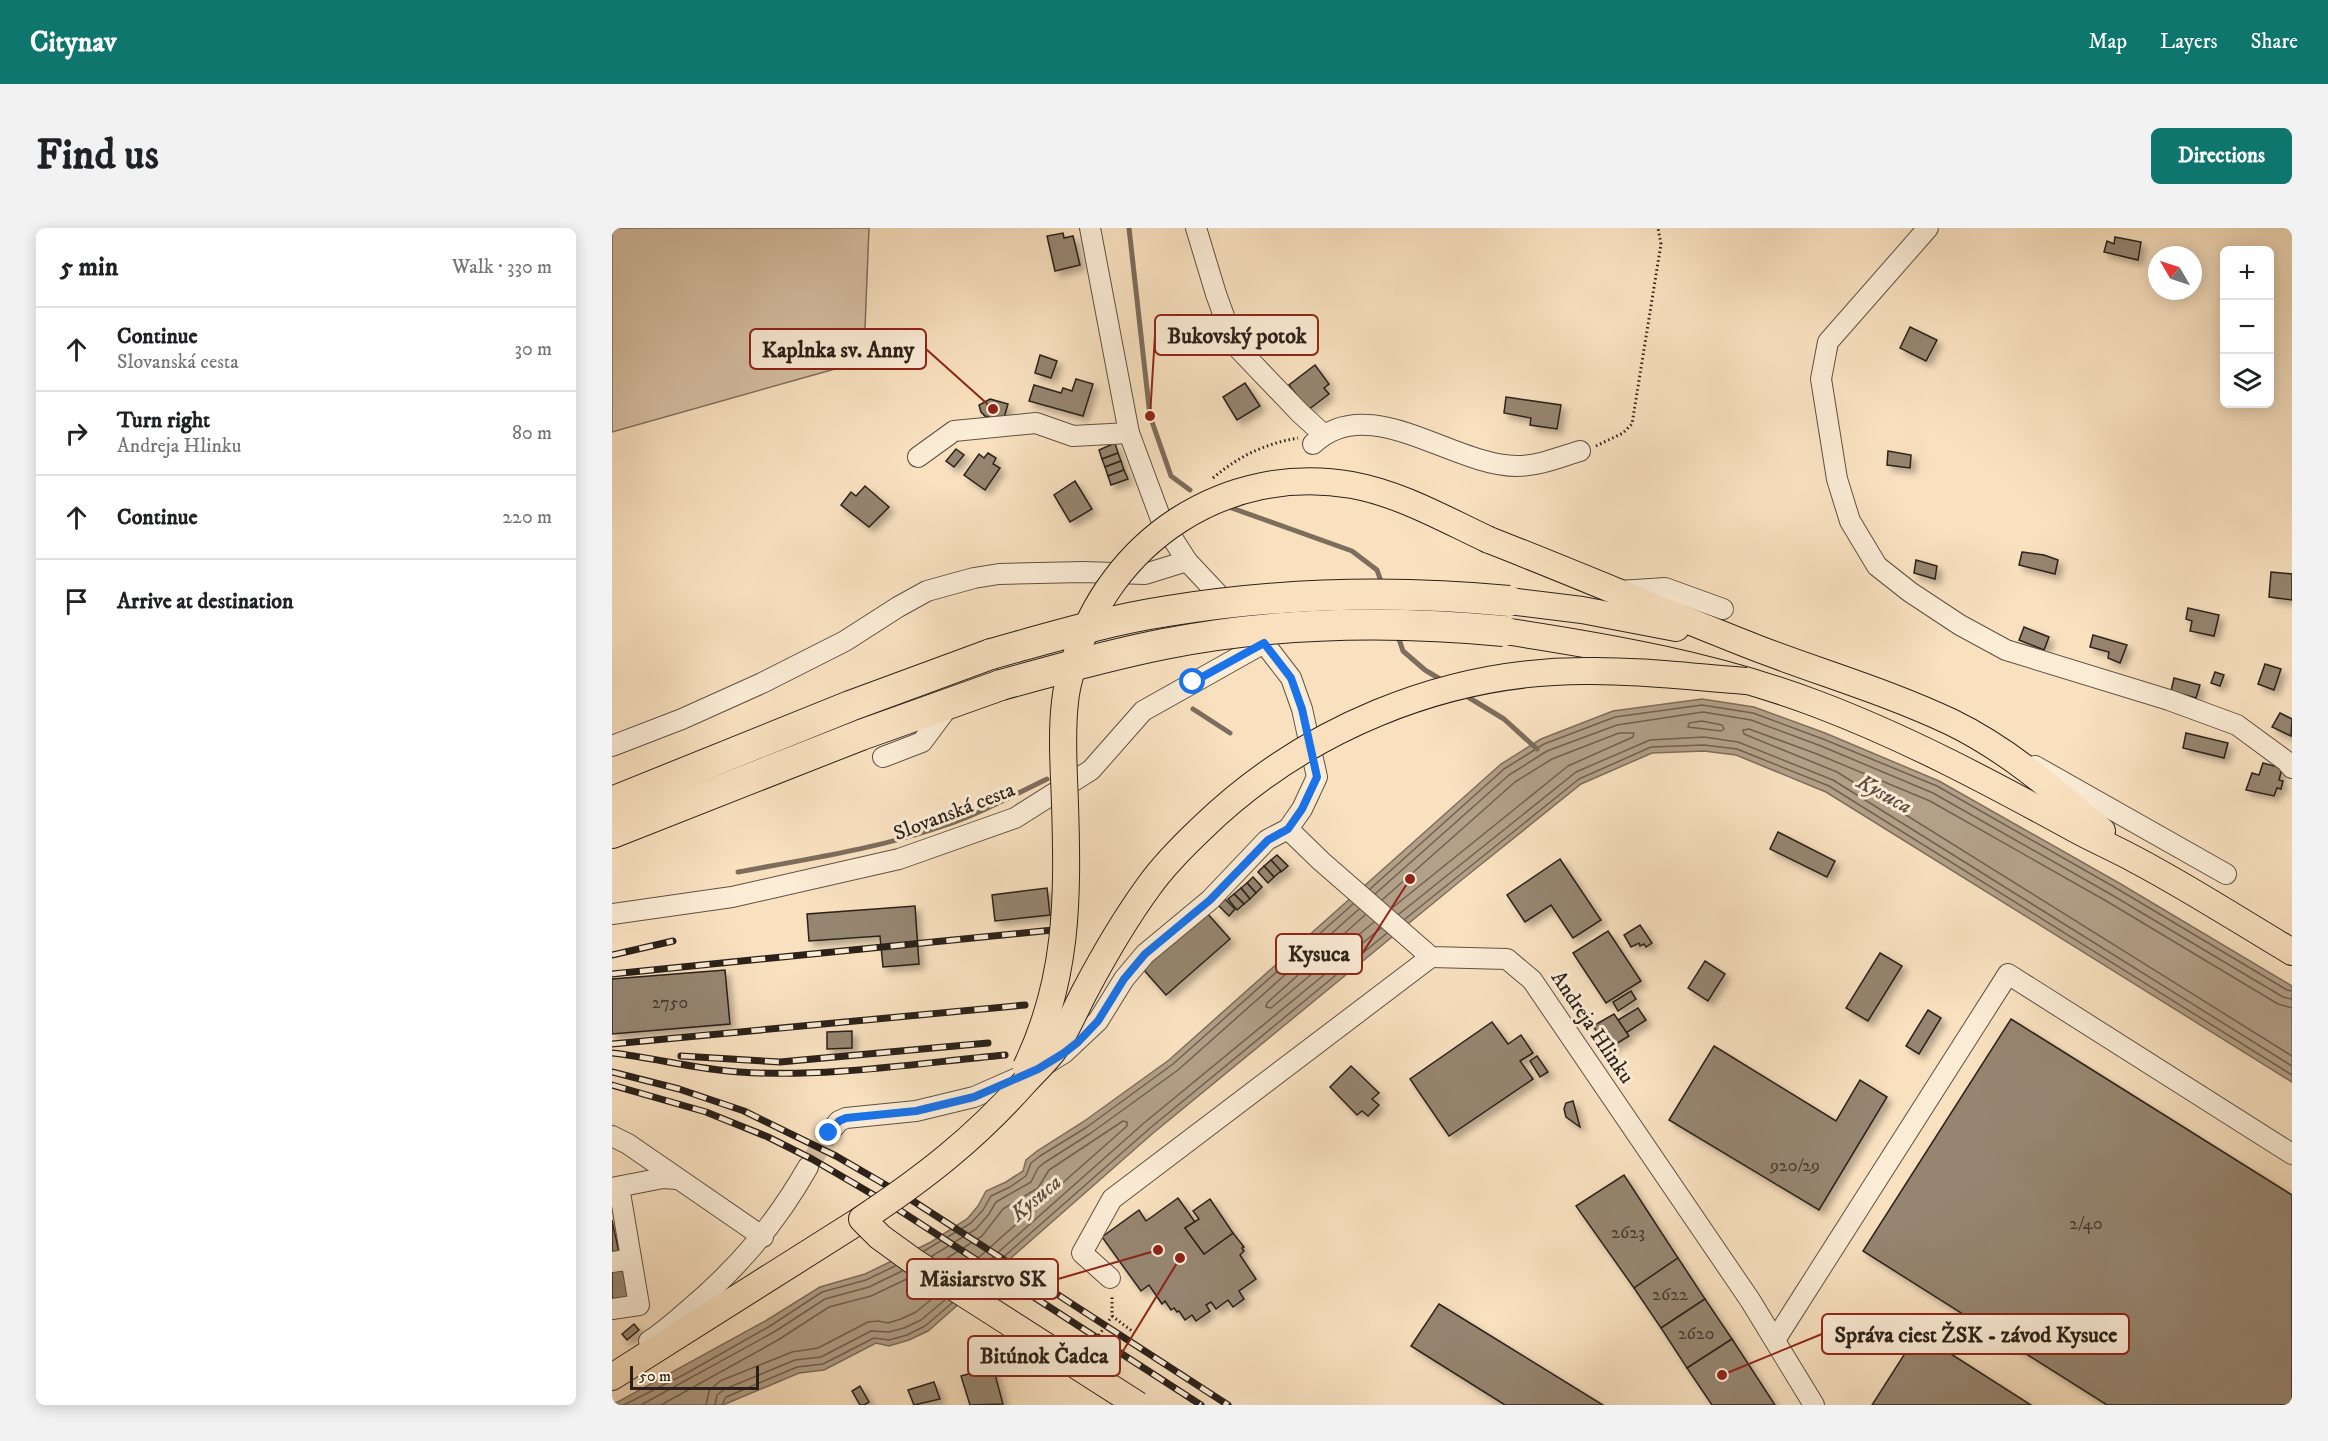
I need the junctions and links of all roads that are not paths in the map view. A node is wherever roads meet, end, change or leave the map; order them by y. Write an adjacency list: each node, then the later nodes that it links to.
1 (1090, 228): 4 (street)
2 (1196, 228): 5 (street)
3 (1928, 228): 19 (street)
4 (1129, 433): 6 (street); 7 (street)
5 (1580, 451)
6 (918, 458)
7 (1187, 561): 12 (street); 17 (street)
8 (1619, 591): 10 (street); 13 (main road); 28 (main road, bridge)
9 (1509, 601): 13 (main road); 20 (highway, bridge)
10 (1724, 609)
11 (1504, 631): 14 (main road, bridge); 15 (highway, bridge)
12 (1264, 643): 21 (street); 25 (street, Slovanská cesta)
13 (1761, 650): 16 (main road)
14 (1746, 681): 23 (main road); 28 (main road, bridge)
15 (952, 702): 18 (street); 22 (highway)
16 (1951, 722): 23 (main road); 24 (street)
17 (612, 746)
18 (883, 757)
19 (2292, 768)
20 (612, 802)
21 (1288, 829): 26 (street); 29 (street)
22 (612, 832)
23 (2137, 860): 27 (main road)
24 (2226, 874)
25 (612, 914)
26 (1425, 951): 39 (street); 41 (street, Andreja Hlinku)
27 (2292, 952)
28 (1010, 1099): 35 (main road, bridge)
29 (829, 1133)
30 (620, 1140): 33 (street); 34 (street)
31 (2292, 1154): 41 (street)
32 (808, 1167): 37 (street)
33 (677, 1179): 34 (street); 37 (street)
34 (621, 1186): 36 (street)
35 (862, 1218): 42 (main road); 43 (main road, bridge)
36 (619, 1226): 38 (street)
37 (763, 1237): 42 (street)
38 (621, 1260): 40 (street)
39 (1110, 1278)
40 (612, 1309)
41 (1775, 1340): 44 (street, Andreja Hlinku)
42 (613, 1365)
43 (1138, 1405)
44 (1814, 1405)

